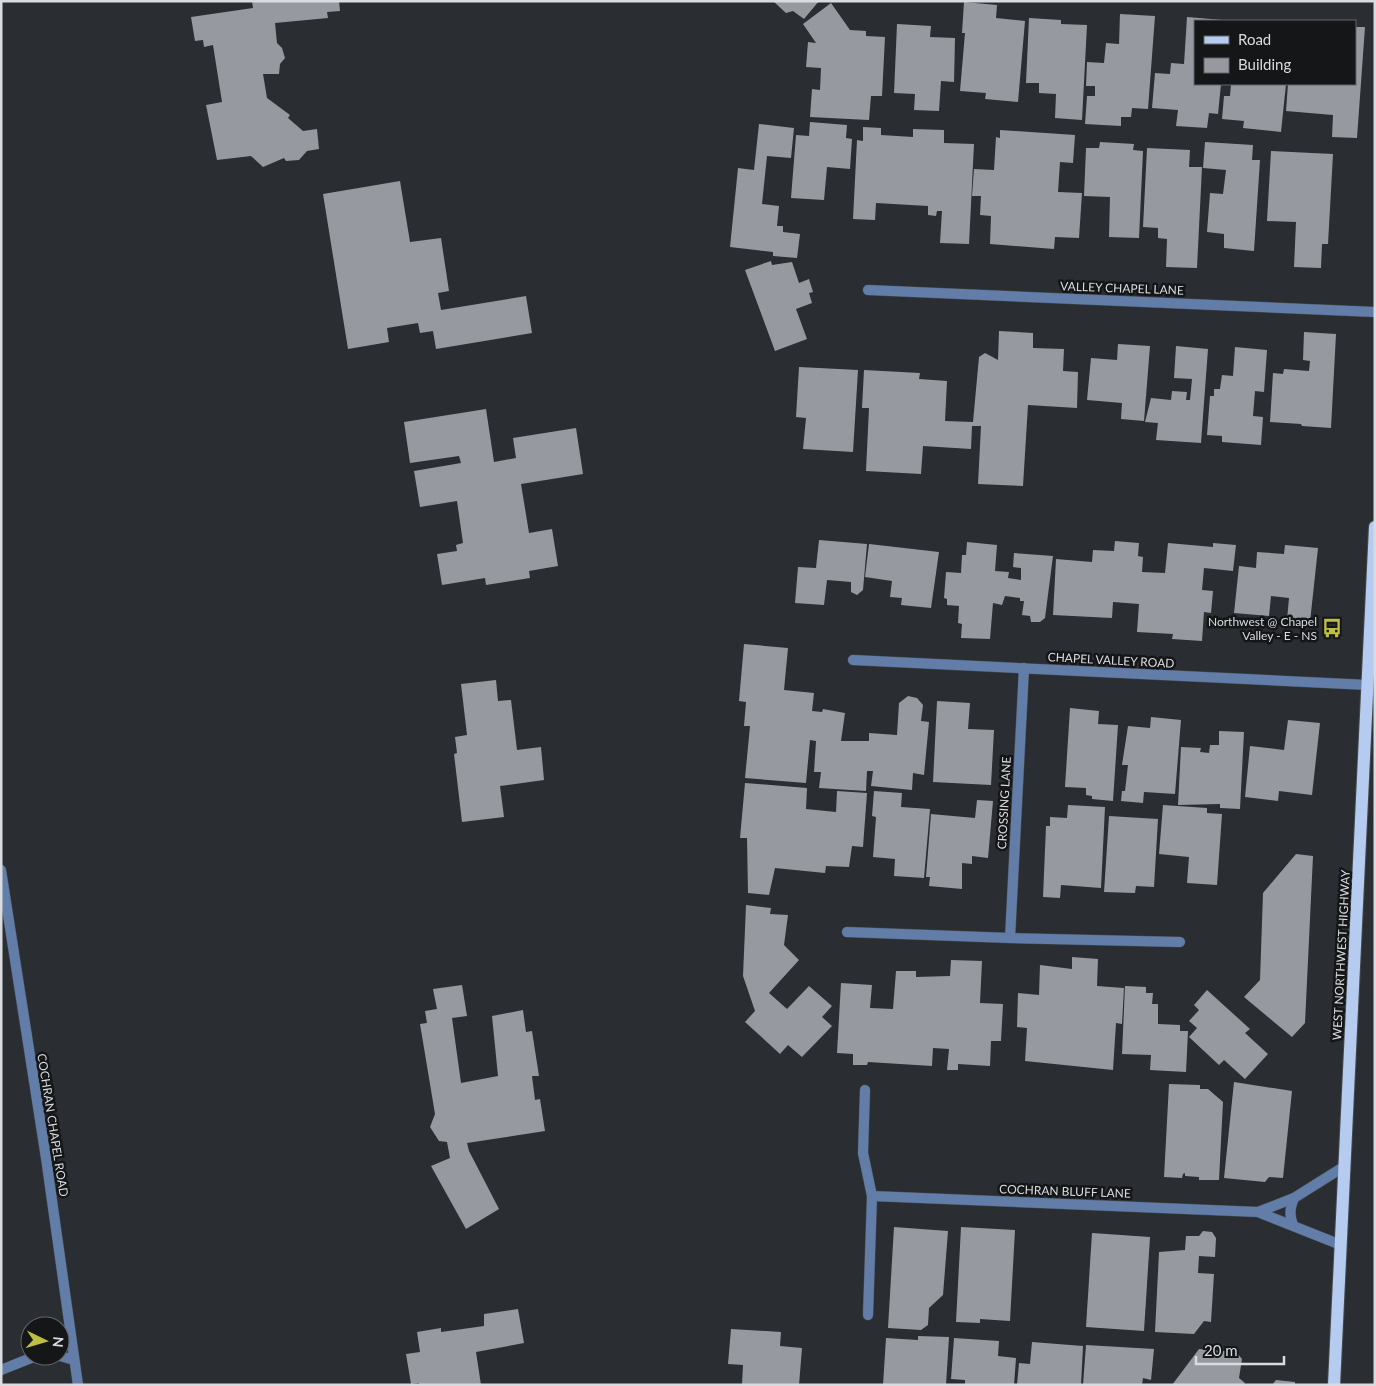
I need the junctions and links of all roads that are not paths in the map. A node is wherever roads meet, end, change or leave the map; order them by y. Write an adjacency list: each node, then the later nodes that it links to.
1 (868, 290): 2 (street, VALLEY CHAPEL LANE)
2 (1375, 312)
3 (1375, 527): 4 (main road, WEST NORTHWEST HIGHWAY)
4 (1374, 571): 7 (main road, WEST NORTHWEST HIGHWAY)
5 (853, 660): 6 (street, CHAPEL VALLEY ROAD)
6 (1024, 668): 7 (street, CHAPEL VALLEY ROAD); 10 (street, CROSSING LANE)
7 (1368, 685): 13 (main road, WEST NORTHWEST HIGHWAY)
8 (1, 870): 21 (street, COCHRAN CHAPEL ROAD)
9 (847, 932): 10 (street)
10 (1010, 938): 11 (street)
11 (1180, 942)
12 (865, 1090): 14 (street)
13 (1344, 1166): 15 (street, COCHRAN BLUFF LANE); 18 (main road, WEST NORTHWEST HIGHWAY)
14 (872, 1196): 16 (street, COCHRAN BLUFF LANE); 19 (street)
15 (1294, 1198): 16 (street, COCHRAN BLUFF LANE); 17 (street)
16 (1258, 1212): 17 (street, COCHRAN BLUFF LANE)
17 (1293, 1225): 18 (street, COCHRAN BLUFF LANE)
18 (1340, 1245): 25 (main road, WEST NORTHWEST HIGHWAY)
19 (868, 1315)
20 (70, 1359): 21 (street)
21 (74, 1360): 24 (street, COCHRAN CHAPEL ROAD)
22 (20, 1362): 23 (street)
23 (1, 1370)
24 (78, 1385)
25 (1334, 1385)

